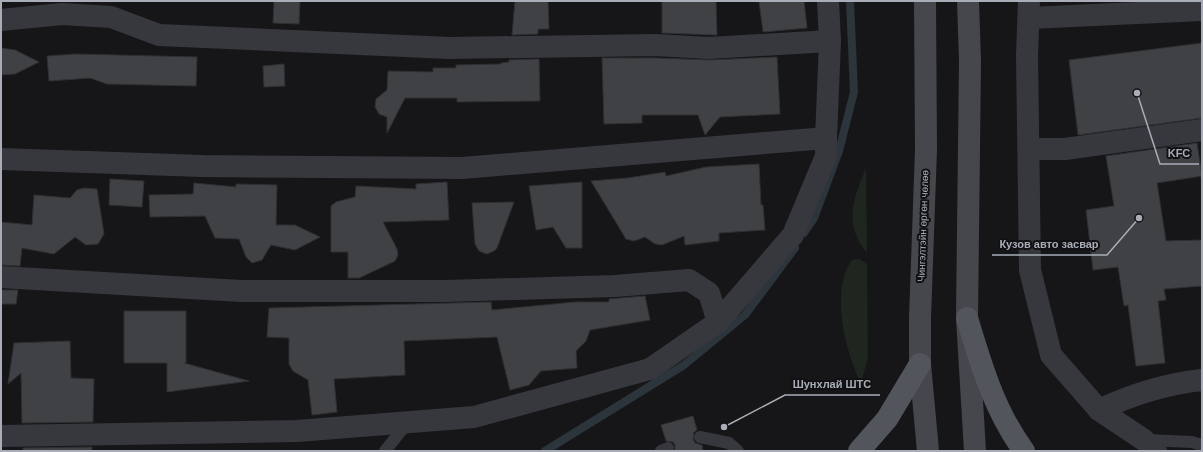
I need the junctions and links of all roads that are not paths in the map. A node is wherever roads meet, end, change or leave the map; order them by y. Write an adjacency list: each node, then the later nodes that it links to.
1 (828, 1): 8 (street)
2 (925, 1): 16 (main road, Чингэлтэйн өргөн чөлөө)
3 (968, 1): 14 (main road)
4 (67, 8): 7 (street); 8 (street)
5 (1029, 9): 6 (street); 11 (street)
6 (1202, 10)
7 (1, 20)
8 (830, 41): 10 (street)
9 (1202, 130): 11 (street)
10 (826, 138): 12 (street); 15 (street)
11 (1029, 149): 18 (street)
12 (1, 159)
13 (1, 277): 15 (street)
14 (967, 318): 28 (main road); 29 (main road)
15 (718, 322): 19 (street)
16 (920, 364): 26 (main road); 27 (main road, Чингэлтэйн өргөн чөлөө)
17 (1202, 380): 18 (street)
18 (1099, 410): 23 (street)
19 (408, 422): 20 (street); 24 (lane)
20 (1, 436)
21 (700, 437): 25 (lane)
22 (1202, 445): 23 (lane)
23 (1150, 446)
24 (385, 451)
25 (738, 451)
26 (859, 451)
27 (928, 451)
28 (975, 451)
29 (1024, 451)

